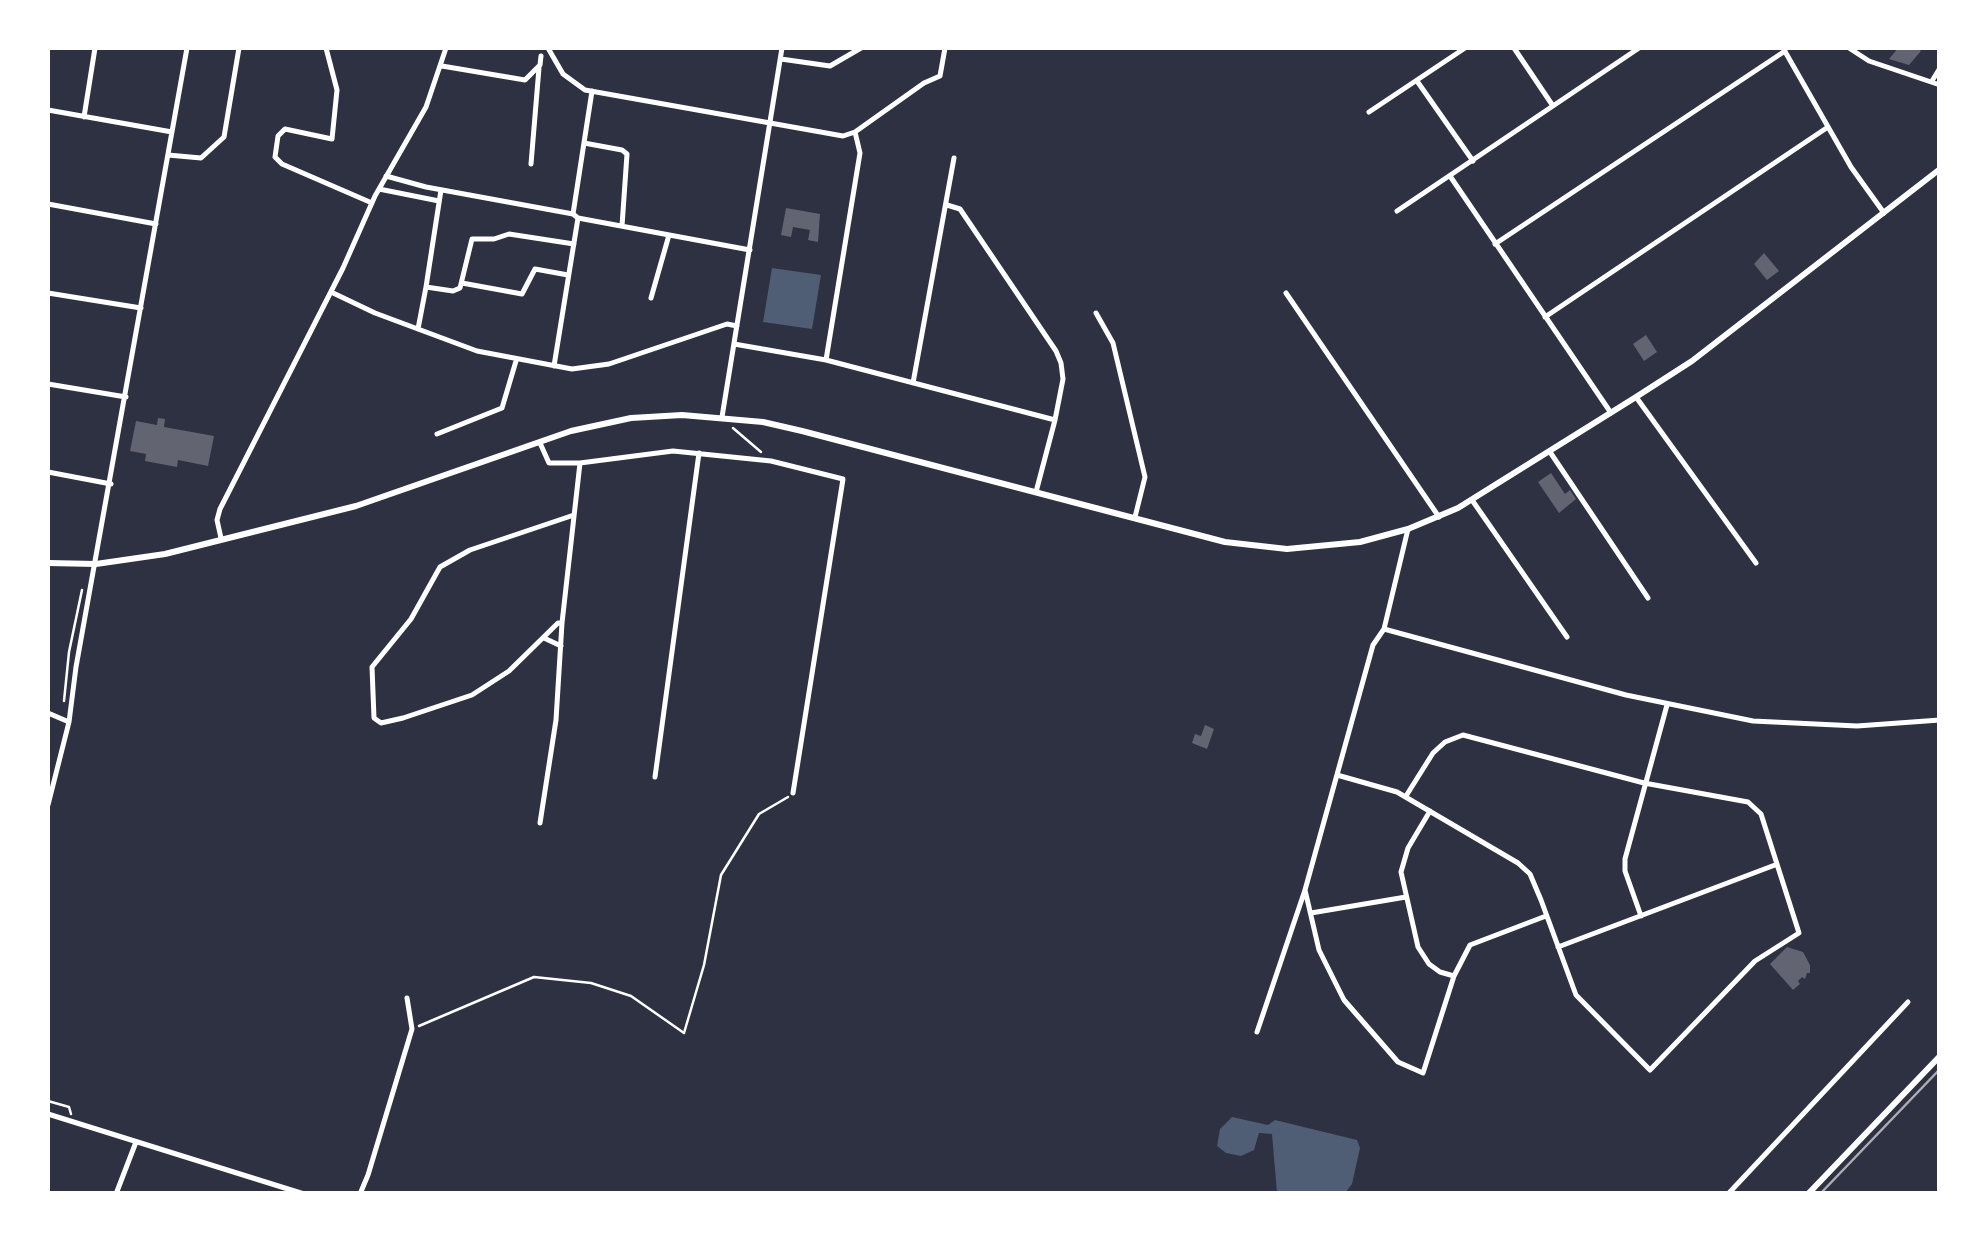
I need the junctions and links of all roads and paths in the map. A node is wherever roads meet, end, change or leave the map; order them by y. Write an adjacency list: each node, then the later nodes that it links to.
1 (95, 48): 27 (street)
2 (187, 48): 30 (street)
3 (239, 48): 33 (street)
4 (326, 48): 44 (street)
5 (446, 48): 18 (street)
6 (548, 48): 23 (street)
7 (782, 48): 16 (street)
8 (861, 48): 16 (street)
9 (945, 48): 31 (street)
10 (1465, 48): 20 (street)
11 (1514, 48): 24 (street)
12 (1639, 48): 24 (street)
13 (1849, 48): 21 (street)
14 (1784, 49): 29 (street); 53 (street)
15 (541, 56): 17 (street)
16 (780, 59): 28 (street)
17 (540, 65): 18 (street); 36 (street)
18 (442, 66): 38 (street)
19 (1940, 68): 21 (street)
20 (1418, 81): 26 (street); 35 (street)
21 (1932, 81): 22 (street)
22 (1940, 86)
23 (592, 92): 28 (street); 32 (street)
24 (1553, 106): 35 (street)
25 (48, 110): 27 (street)
26 (1370, 112)
27 (84, 117): 30 (street)
28 (772, 124): 31 (street); 54 (street)
29 (1828, 127): 47 (street); 64 (street)
30 (172, 132): 33 (street)
31 (855, 132): 69 (street)
32 (584, 143): 48 (street); 50 (street)
33 (168, 155): 49 (street)
34 (954, 158): 45 (street)
35 (1472, 161): 39 (street)
36 (531, 164)
37 (1940, 169): 47 (street)
38 (386, 176): 40 (street); 41 (street)
39 (1450, 176): 46 (street); 53 (street)
40 (379, 189): 42 (street); 44 (street)
41 (441, 190): 42 (street); 48 (street)
42 (438, 201): 57 (street)
43 (48, 204): 49 (street)
44 (372, 204): 58 (street)
45 (947, 205): 71 (street); 77 (street)
46 (1397, 211)
47 (1884, 213): 74 (street)
48 (576, 216): 50 (street); 52 (street)
49 (156, 224): 62 (street)
50 (622, 226): 51 (street)
51 (669, 235): 54 (street); 61 (street)
52 (574, 244): 55 (street); 56 (street)
53 (1495, 244): 64 (street)
54 (750, 250): 65 (street)
55 (569, 276): 56 (street); 70 (street)
56 (462, 284): 57 (street)
57 (426, 287): 66 (street)
58 (331, 292): 66 (street); 93 (street)
59 (48, 293): 62 (street)
60 (1286, 293): 90 (street)
61 (652, 298)
62 (141, 308): 73 (street)
63 (1096, 312): 91 (street)
64 (1545, 317): 75 (street)
65 (737, 326): 67 (street); 70 (street)
66 (418, 330): 68 (street)
67 (734, 344): 69 (street); 76 (street)
68 (516, 360): 70 (street); 79 (street)
69 (826, 360): 71 (street)
70 (554, 366)
71 (913, 383): 77 (street)
72 (48, 384): 73 (street)
73 (126, 397): 86 (street)
74 (1636, 398): 75 (street); 95 (street)
75 (1611, 413): 82 (street)
76 (722, 417): 80 (street); 87 (street)
77 (1055, 420): 87 (street)
78 (732, 428): 81 (path)
79 (436, 434)
80 (538, 440): 84 (street); 93 (street)
81 (760, 451)
82 (1550, 452): 88 (street); 98 (street)
83 (699, 453): 84 (street); 110 (street); 112 (street)
84 (580, 463): 89 (street)
85 (48, 472): 86 (street)
86 (111, 484): 96 (street)
87 (1036, 492): 91 (street)
88 (1472, 500): 90 (street); 101 (street)
89 (574, 516): 99 (street); 102 (street)
90 (1439, 517): 92 (street)
91 (1134, 520): 92 (street)
92 (1408, 529): 100 (street)
93 (221, 538): 96 (street)
94 (48, 562): 96 (street)
95 (1756, 562)
96 (96, 564): 108 (street)
97 (84, 584): 105 (path)
98 (1648, 598)
99 (562, 624): 102 (street); 103 (street)
100 (1384, 629): 104 (street); 109 (street)
101 (1567, 637)
102 (544, 638): 103 (street)
103 (561, 646): 116 (street)
104 (1666, 705): 107 (street); 111 (street)
105 (63, 710)
106 (48, 713): 108 (street)
107 (1940, 720)
108 (69, 722): 114 (street)
109 (1337, 775): 113 (street); 118 (street)
110 (655, 776)
111 (1644, 783): 113 (street); 117 (street); 122 (street)
112 (794, 793): 127 (path)
113 (1406, 796): 115 (street)
114 (48, 805)
115 (1430, 811): 119 (street); 121 (street)
116 (540, 823)
117 (1776, 865): 122 (street); 123 (street)
118 (1304, 890): 120 (street); 128 (street)
119 (1406, 897): 120 (street); 124 (street)
120 (1310, 912): 124 (street)
121 (1546, 916): 123 (street); 124 (street)
122 (1640, 916): 123 (street)
123 (1558, 947)
124 (1454, 976)
125 (408, 998): 127 (street)
126 (1908, 1002): 137 (street)
127 (412, 1028): 136 (street)
128 (1257, 1032)
129 (1940, 1056): 138 (street)
130 (48, 1101): 132 (path)
131 (48, 1114): 133 (street)
132 (76, 1117)
133 (136, 1142): 134 (street); 135 (street)
134 (116, 1194)
135 (304, 1194)
136 (360, 1194)
137 (1728, 1194)
138 (1808, 1194)

